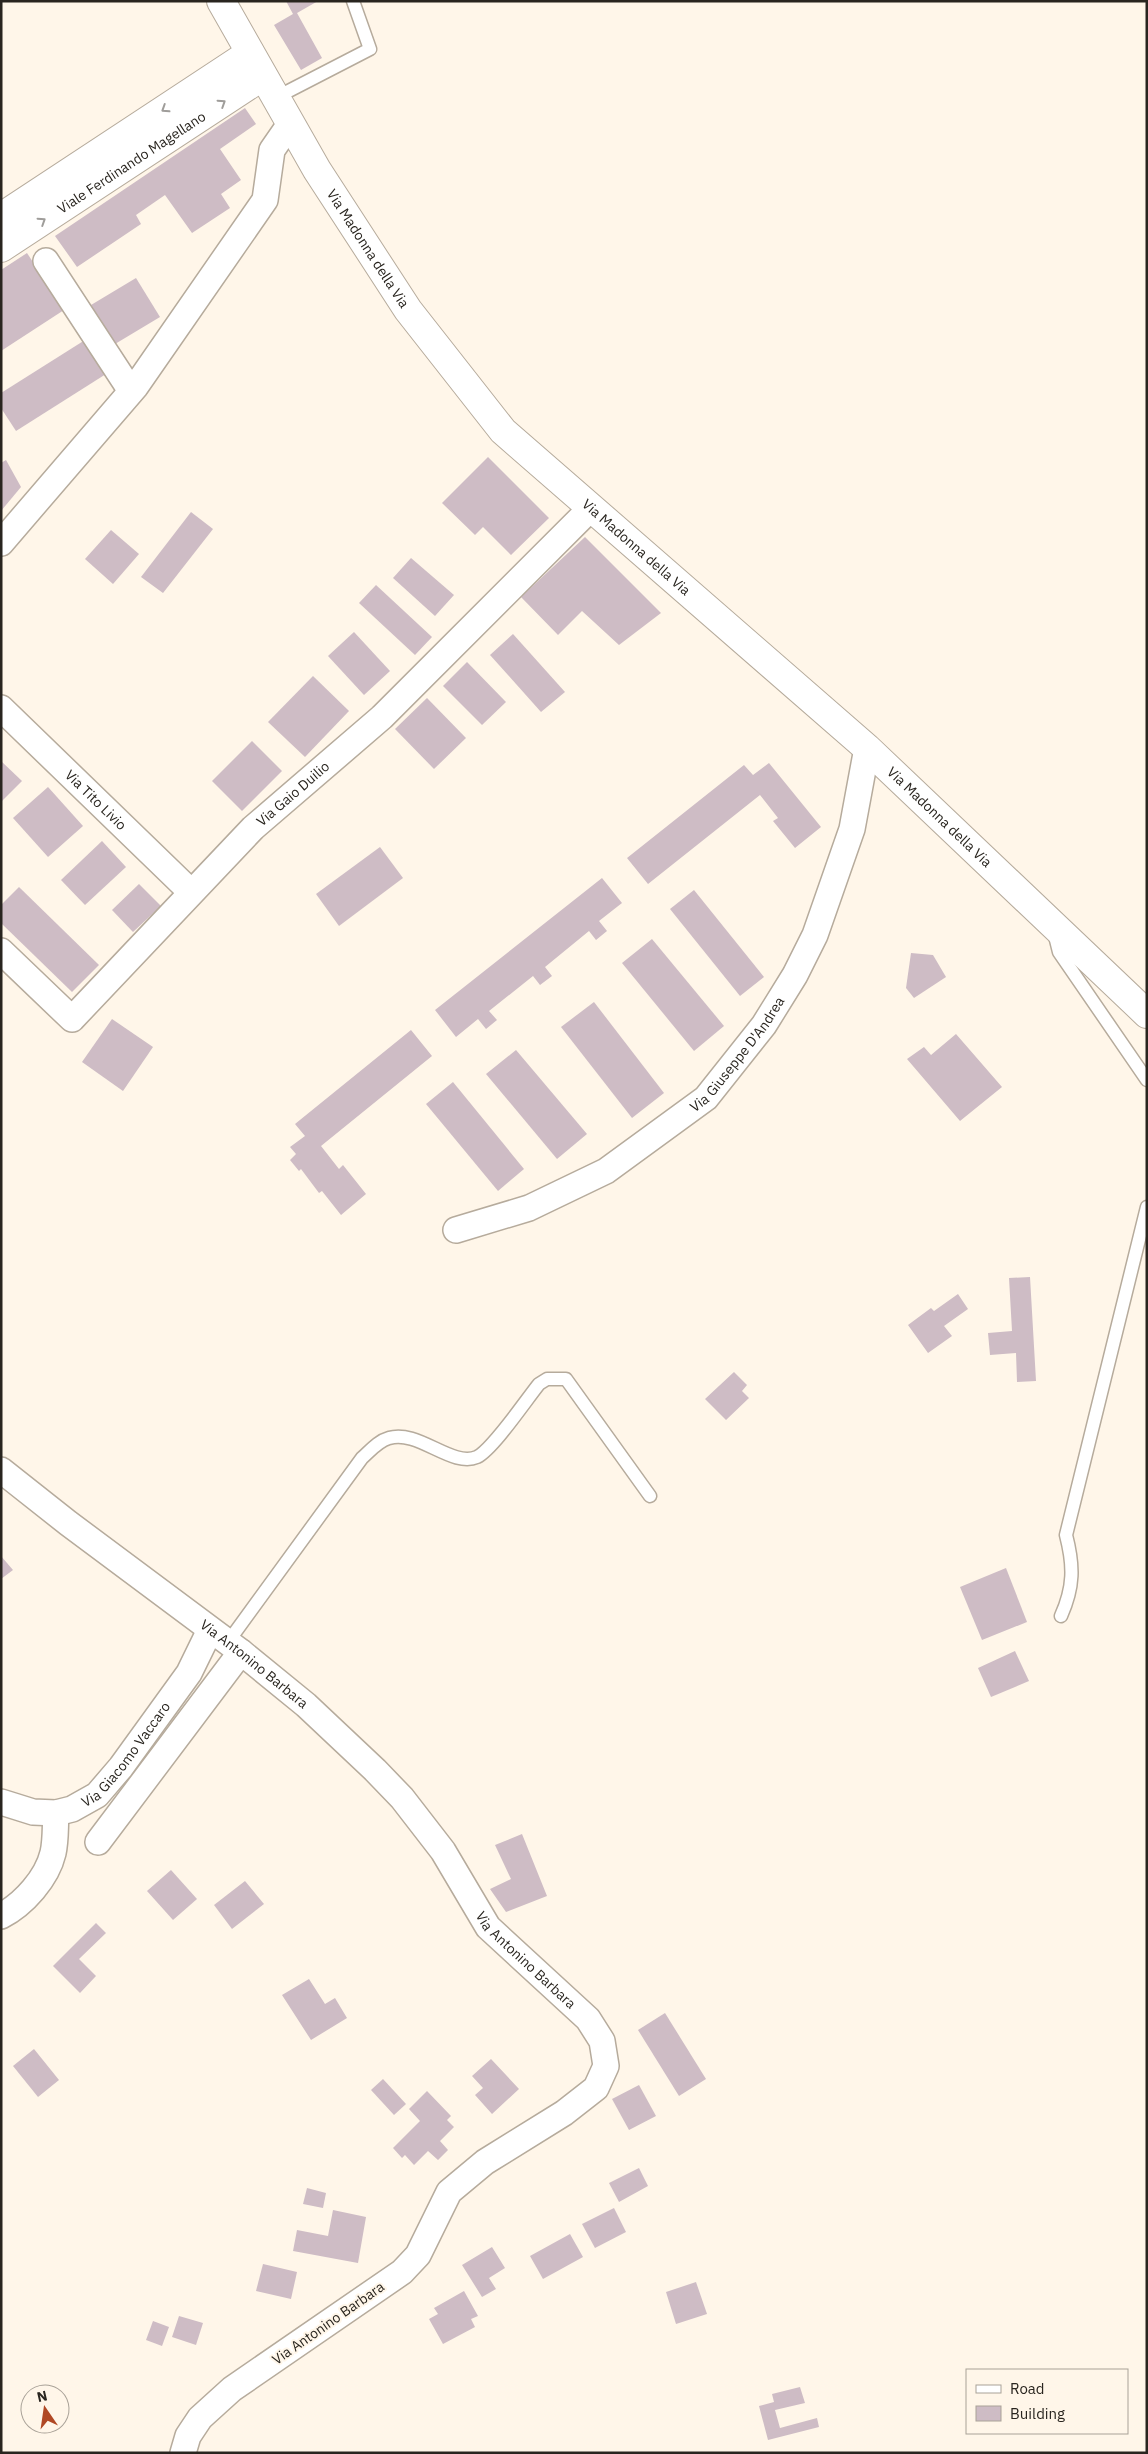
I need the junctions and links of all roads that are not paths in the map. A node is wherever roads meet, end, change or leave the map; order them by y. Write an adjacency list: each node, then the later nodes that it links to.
1 (221, 1): 3 (street, Via Madonna della Via)
2 (353, 1): 4 (lane)
3 (250, 53): 4 (street, Via Madonna della Via); 6 (street, Viale Ferdinando Magellano, one-way to 6)
4 (269, 87): 5 (street, Via Madonna della Via); 7 (street, Viale Ferdinando Magellano, one-way to 4)
5 (290, 124): 9 (street); 10 (street, Via Madonna della Via)
6 (1, 217)
7 (1, 248)
8 (46, 261): 9 (street)
9 (131, 391): 11 (street)
10 (591, 508): 13 (street, Via Madonna della Via); 14 (street, Via Gaio Duilio)
11 (1, 543)
12 (1, 708): 14 (street, Via Tito Livio)
13 (867, 748): 15 (street, Via Madonna della Via); 20 (street, Via Giuseppe D'Andrea)
14 (191, 892): 16 (street, Via Gaio Duilio)
15 (1053, 927): 17 (street, Via Madonna della Via); 18 (lane)
16 (1, 951)
17 (1147, 1014)
18 (1147, 1080)
19 (1147, 1207): 23 (lane)
20 (456, 1230)
21 (1, 1470): 24 (street, Via Antonino Barbara)
22 (650, 1496): 24 (lane)
23 (1061, 1616)
24 (226, 1641): 26 (street, Via Giacomo Vaccaro); 27 (street); 29 (street, Via Antonino Barbara)
25 (1, 1802): 26 (street, Via Giacomo Vaccaro)
26 (56, 1813): 28 (street)
27 (98, 1842)
28 (1, 1916)
29 (183, 2453)

